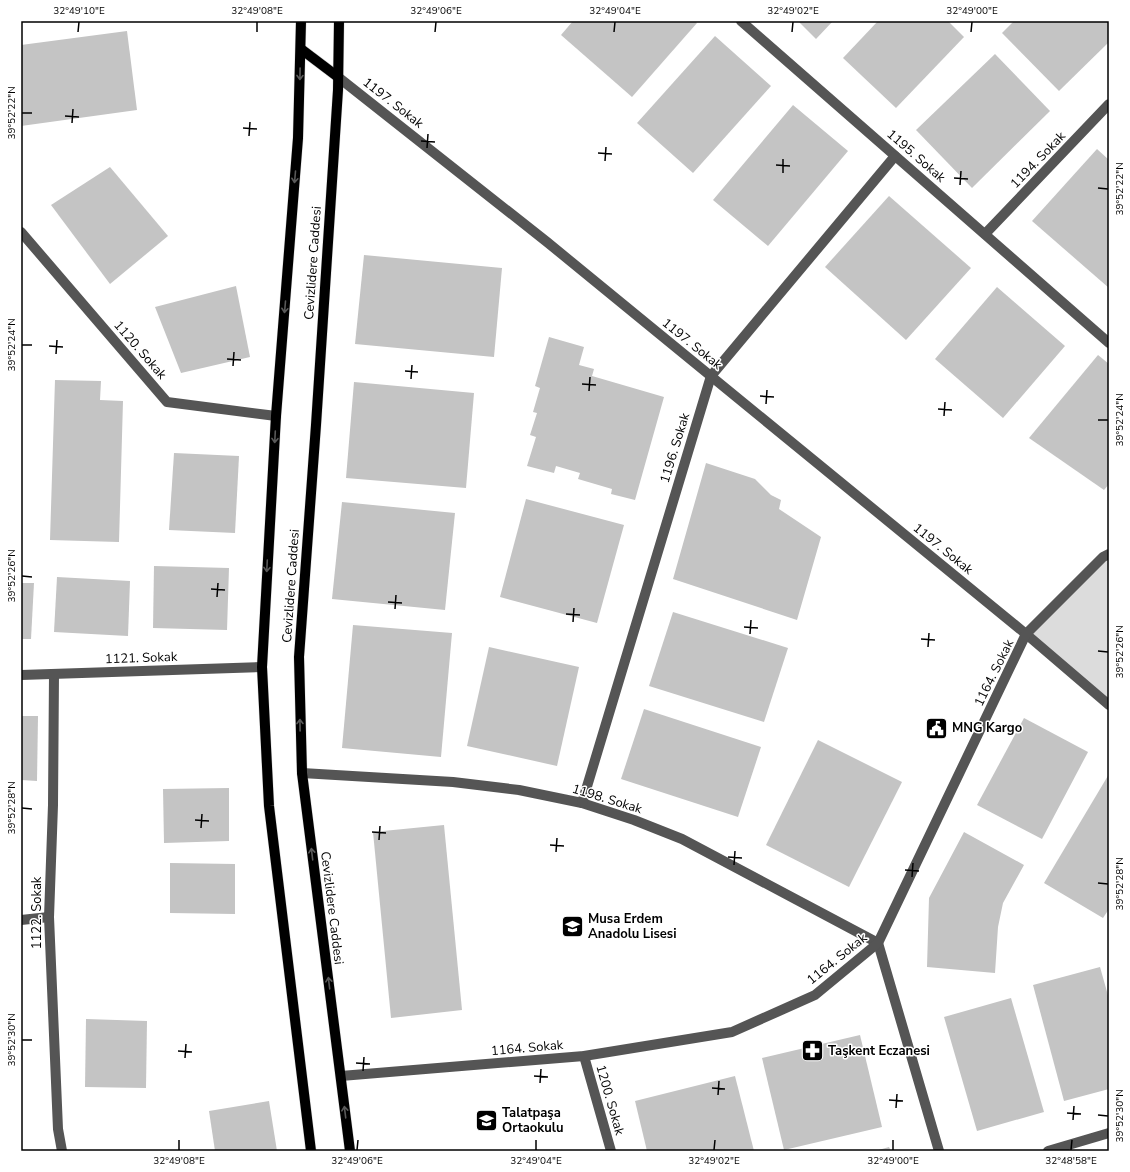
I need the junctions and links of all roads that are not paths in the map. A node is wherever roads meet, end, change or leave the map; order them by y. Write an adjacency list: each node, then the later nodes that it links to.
1 (301, 21): 4 (main road, Cevizlidere Caddesi)
2 (339, 21): 5 (main road, Cevizlidere Caddesi)
3 (741, 21): 7 (street, 1195. Sokak)
4 (301, 48): 5 (main road); 12 (main road, Cevizlidere Caddesi, one-way to 12)
5 (338, 77): 11 (street, 1197. Sokak); 19 (main road, Cevizlidere Caddesi, one-way to 5)
6 (1109, 104): 9 (street, 1194. Sokak)
7 (895, 156): 9 (street, 1195. Sokak); 11 (street, 1196. Sokak)
8 (21, 232): 12 (street, 1120. Sokak)
9 (985, 234): 10 (street, 1195. Sokak)
10 (1109, 343)
11 (711, 376): 14 (street, 1197. Sokak); 20 (street, 1196. Sokak)
12 (276, 416): 15 (main road, Cevizlidere Caddesi, one-way to 15)
13 (1109, 554): 14 (street, 1164. Sokak)
14 (1026, 634): 18 (street, 1197. Sokak); 23 (street, 1164. Sokak)
15 (262, 667): 16 (street, 1121. Sokak); 28 (main road, Cevizlidere Caddesi)
16 (54, 674): 17 (street, 1121. Sokak); 21 (street, 1122. Sokak)
17 (21, 675)
18 (1109, 705)
19 (302, 773): 20 (street, 1198. Sokak); 25 (main road, Cevizlidere Caddesi, one-way to 19)
20 (582, 803): 23 (street, 1198. Sokak)
21 (49, 917): 22 (street); 27 (street, 1122. Sokak)
22 (21, 920)
23 (878, 943): 24 (street, 1164. Sokak); 31 (street)
24 (584, 1056): 25 (street, 1164. Sokak); 30 (street, 1200. Sokak)
25 (341, 1076): 29 (main road, Cevizlidere Caddesi, one-way to 25)
26 (1109, 1133): 32 (street)
27 (62, 1151)
28 (311, 1151)
29 (350, 1151)
30 (611, 1151)
31 (939, 1151)
32 (1048, 1151)

